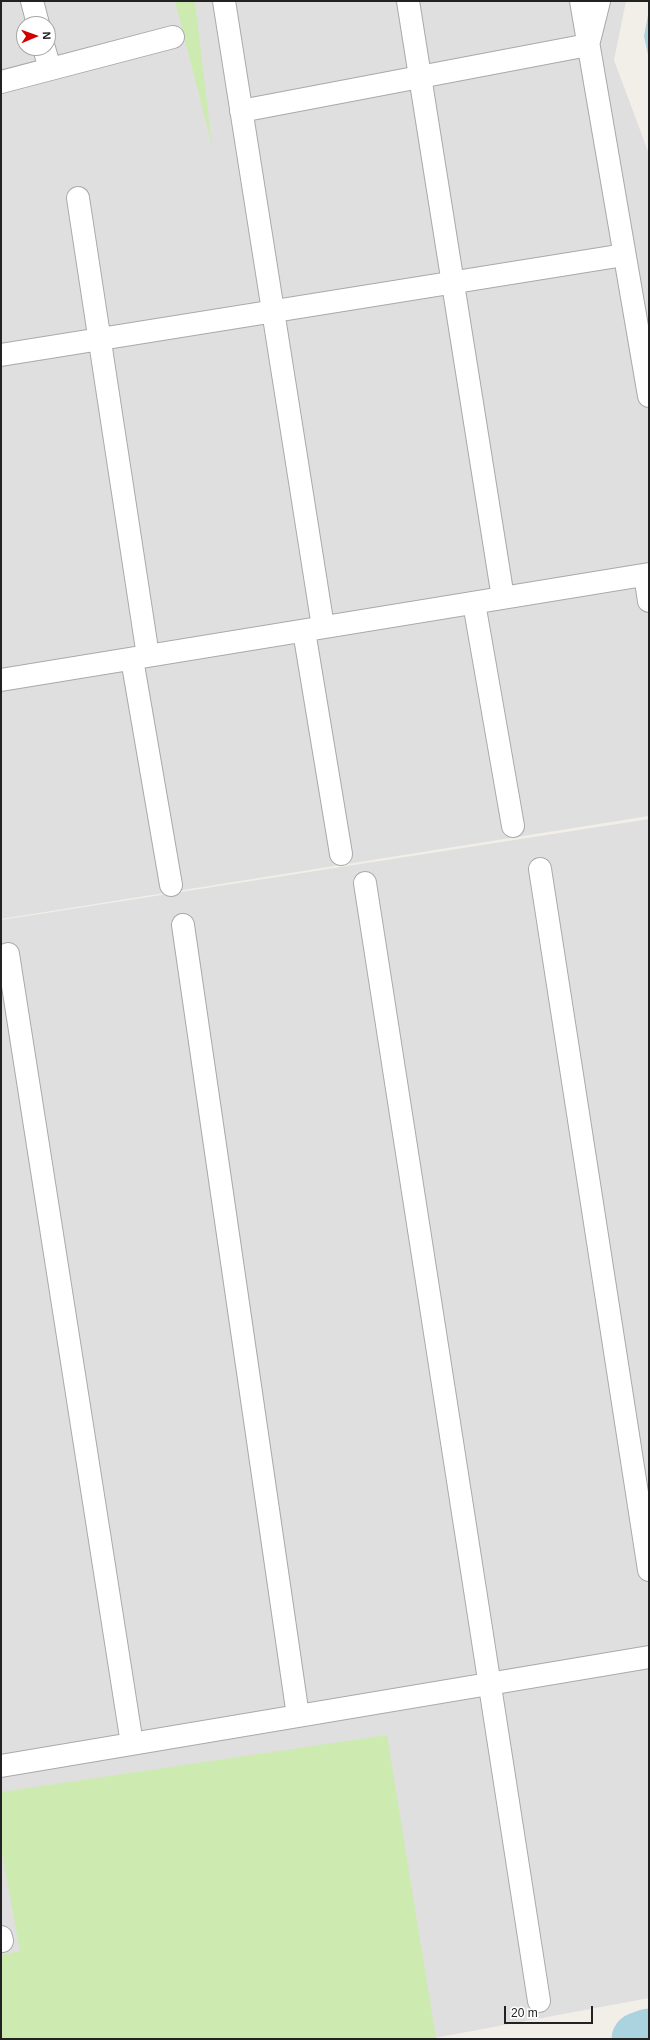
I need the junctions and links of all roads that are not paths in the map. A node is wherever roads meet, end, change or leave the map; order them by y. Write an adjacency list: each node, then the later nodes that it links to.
1 (32, 1): 6 (street)
2 (224, 1): 13 (street)
3 (408, 1): 11 (street)
4 (581, 1): 8 (street)
5 (599, 1): 8 (street)
6 (36, 16)
7 (173, 37): 10 (street)
8 (588, 45): 11 (street); 15 (street)
9 (46, 56): 10 (street)
10 (50, 69): 12 (street)
11 (420, 77): 13 (street); 16 (street)
12 (1, 82)
13 (242, 111): 17 (street)
14 (78, 198): 18 (street)
15 (624, 254): 16 (street); 20 (street)
16 (453, 282): 17 (street); 22 (street)
17 (273, 311): 18 (street); 25 (street)
18 (100, 339): 19 (street); 26 (street)
19 (1, 355)
20 (649, 396)
21 (647, 574): 22 (street); 23 (street)
22 (503, 598): 24 (street)
23 (649, 600)
24 (474, 603): 25 (street); 28 (street)
25 (314, 629): 26 (street); 29 (street)
26 (140, 657): 27 (street); 32 (street)
27 (1, 680)
28 (514, 826)
29 (341, 854)
30 (540, 869): 35 (street)
31 (365, 883): 37 (street)
32 (171, 885)
33 (183, 925): 38 (street)
34 (8, 954): 39 (street)
35 (649, 1570)
36 (649, 1657): 37 (street)
37 (491, 1684): 38 (street); 41 (street)
38 (298, 1716): 39 (street)
39 (132, 1744): 40 (street)
40 (1, 1766)
41 (539, 2001)

